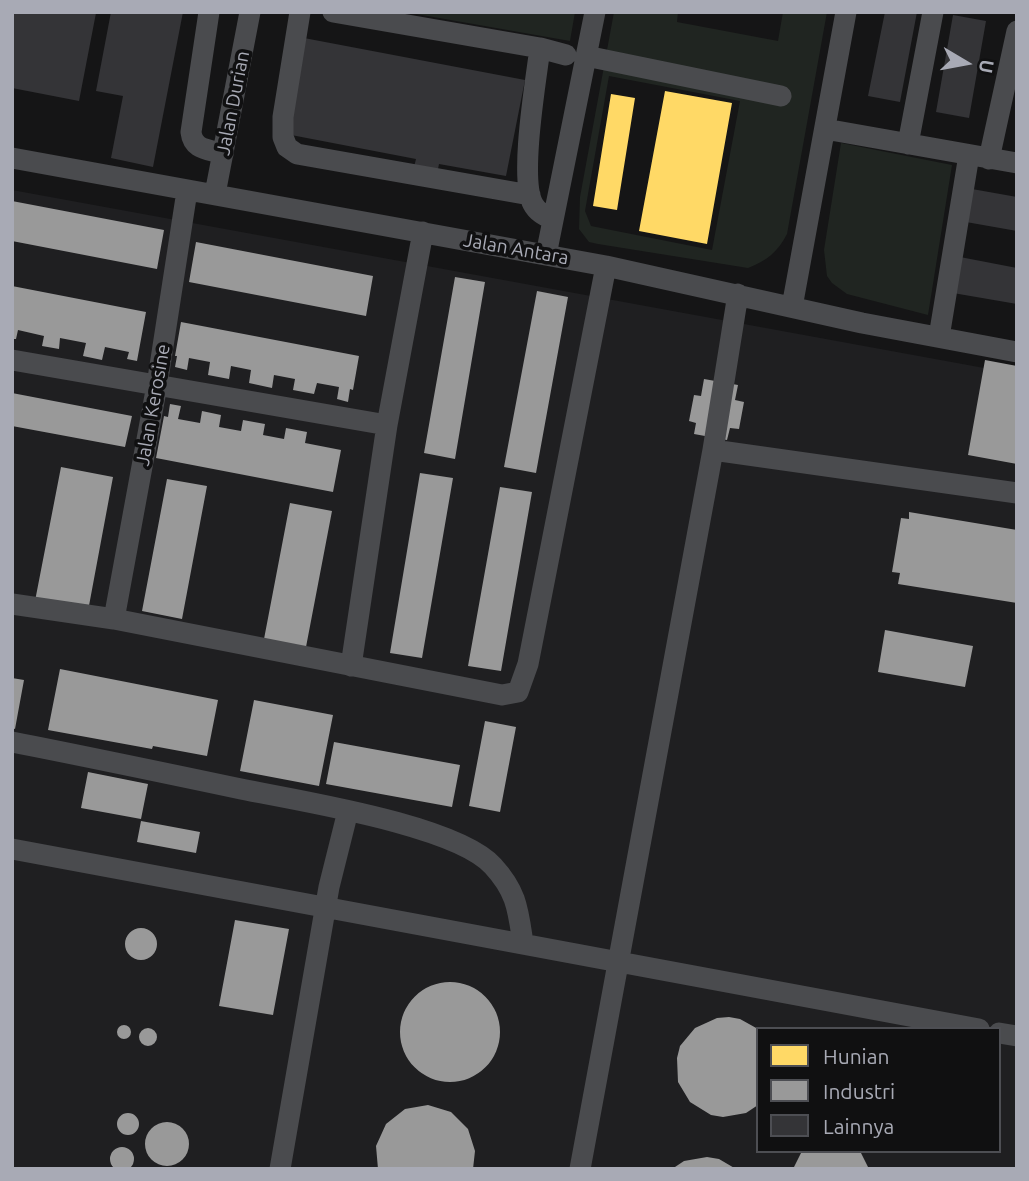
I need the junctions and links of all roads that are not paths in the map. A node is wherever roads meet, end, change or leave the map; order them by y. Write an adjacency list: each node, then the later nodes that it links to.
1 (209, 12): 14 (street)
2 (250, 12): 14 (street, Jalan Durian)
3 (300, 12): 20 (street)
4 (333, 12): 9 (street)
5 (595, 12): 10 (street)
6 (846, 12): 12 (street)
7 (933, 12): 13 (street)
8 (1017, 31): 15 (street)
9 (540, 48): 10 (street); 20 (street)
10 (576, 55): 11 (street); 21 (street)
11 (781, 96)
12 (825, 129): 13 (street); 26 (street)
13 (908, 144): 15 (street)
14 (223, 154): 19 (street, Jalan Durian)
15 (979, 157): 17 (street); 27 (street)
16 (12, 158): 18 (street, Jalan Antara)
17 (1017, 163)
18 (187, 191): 19 (street, Jalan Antara); 30 (street, Jalan Kerosine)
19 (215, 194): 22 (street, Jalan Antara)
20 (530, 195): 21 (street)
21 (553, 220): 23 (street)
22 (423, 232): 23 (street, Jalan Antara); 31 (street)
23 (546, 255): 24 (street, Jalan Antara)
24 (606, 266): 25 (street, Jalan Antara); 36 (street)
25 (738, 294): 26 (street, Jalan Antara); 32 (street)
26 (792, 306): 27 (street, Jalan Antara)
27 (939, 337): 28 (street, Jalan Antara)
28 (1017, 352)
29 (12, 360): 30 (street)
30 (157, 385): 31 (street); 35 (street, Jalan Kerosine)
31 (387, 425): 36 (street)
32 (713, 450): 33 (street); 42 (street)
33 (1017, 493)
34 (12, 604): 35 (street)
35 (114, 619): 36 (street)
36 (351, 666)
37 (12, 741): 38 (street)
38 (348, 811): 40 (street); 41 (street)
39 (12, 849): 40 (street)
40 (327, 907): 41 (street); 44 (street)
41 (523, 943): 42 (street)
42 (617, 960): 43 (street); 45 (street)
43 (969, 1027)
44 (280, 1169)
45 (580, 1169)

